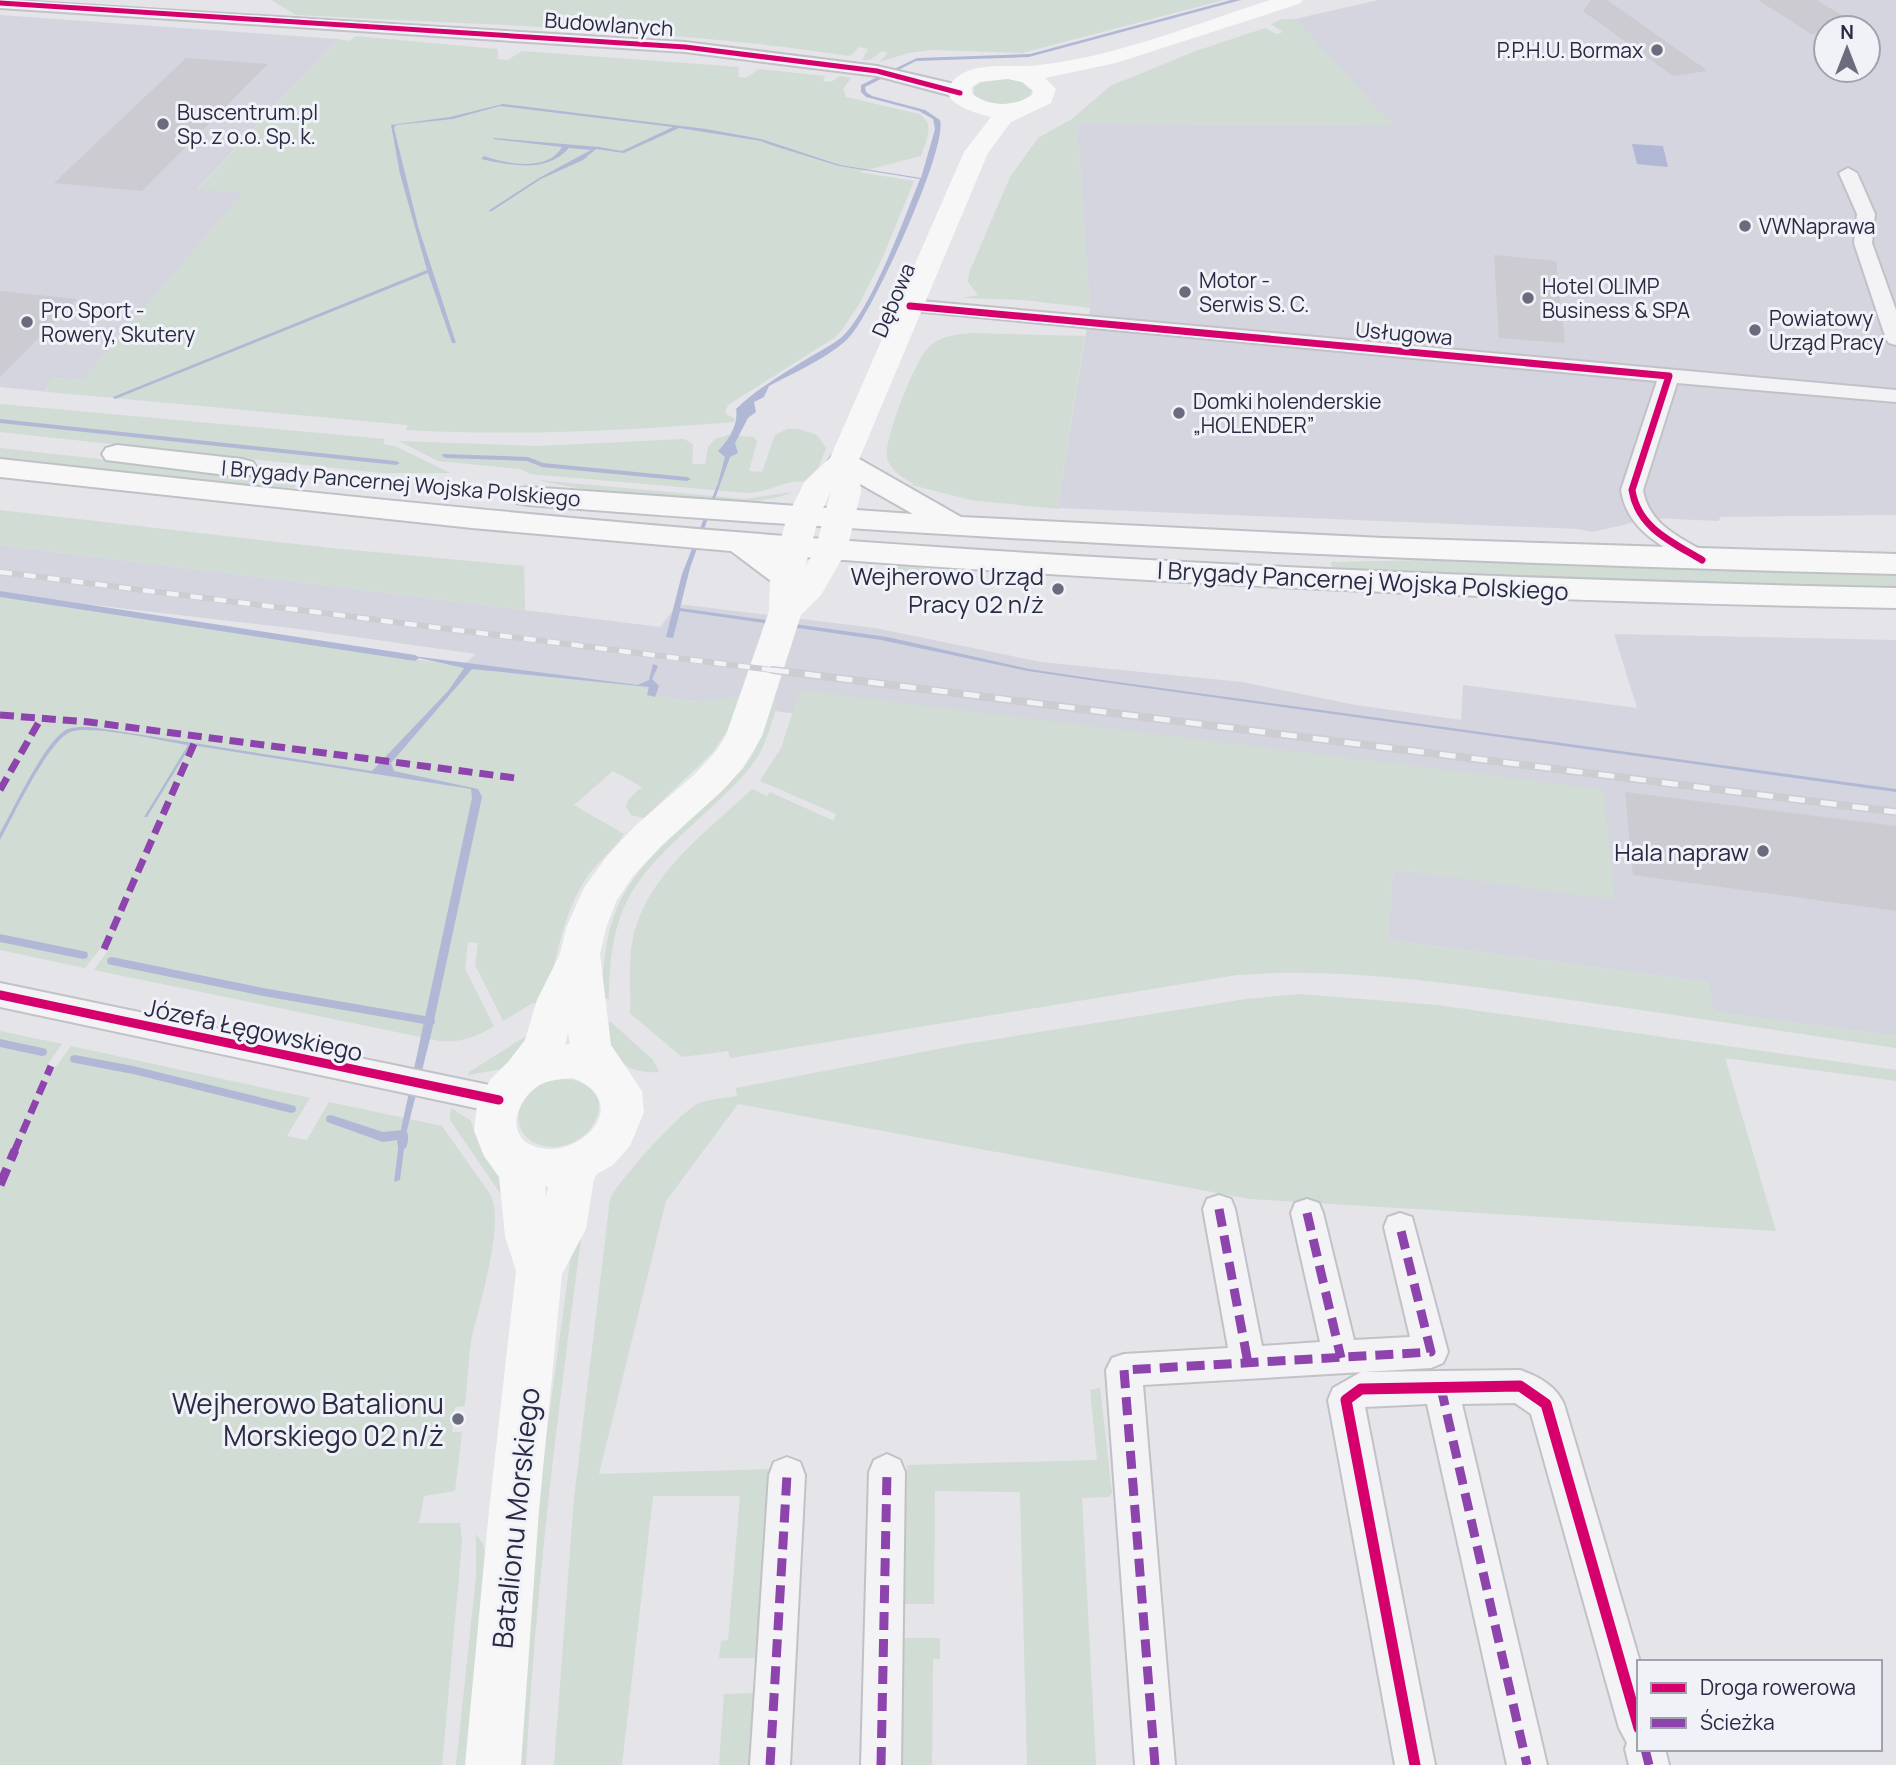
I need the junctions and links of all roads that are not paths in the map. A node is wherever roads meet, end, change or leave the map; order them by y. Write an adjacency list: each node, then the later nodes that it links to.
1 (1292, 0): 3 (main road)
2 (0, 3): 6 (street, Budowlanych)
3 (1108, 58): 4 (main road); 5 (main road)
4 (1019, 74): 5 (main road); 6 (main road)
5 (1045, 89): 7 (main road, Dębowa)
6 (969, 92): 7 (main road); 8 (main road, Dębowa)
7 (1017, 109): 8 (main road, Dębowa)
8 (976, 152): 10 (main road, Dębowa)
9 (1848, 173): 11 (street)
10 (910, 306): 12 (street, Usługowa); 15 (main road, Dębowa)
11 (1896, 338)
12 (1669, 376): 13 (street, Usługowa); 19 (street)
13 (1896, 396)
14 (0, 441): 20 (main road, I Brygady Pancernej Wojska Polskiego)
15 (843, 461): 17 (main road); 18 (main road, Dębowa); 20 (main road, Dębowa)
16 (0, 468): 20 (main road, I Brygady Pancernej Wojska Polskiego)
17 (956, 526): 18 (main road, I Brygady Pancernej Wojska Polskiego); 19 (main road, I Brygady Pancernej Wojska Polskiego)
18 (834, 534): 20 (main road, I Brygady Pancernej Wojska Polskiego); 20 (main road); 22 (main road, I Brygady Pancernej Wojska Polskiego)
19 (1702, 560): 21 (main road, I Brygady Pancernej Wojska Polskiego)
20 (792, 563): 23 (main road)
21 (1896, 565)
22 (1896, 598)
23 (580, 954): 25 (main road); 26 (main road)
24 (0, 995): 26 (street, Józefa Łęgowskiego)
25 (607, 1073): 26 (main road); 28 (main road)
26 (512, 1087): 27 (main road)
27 (508, 1154): 28 (main road); 32 (main road, Batalionu Morskiego)
28 (581, 1162): 32 (main road, Batalionu Morskiego)
29 (1219, 1209): 34 (street)
30 (1307, 1213): 33 (street)
31 (1400, 1227): 33 (street)
32 (539, 1271): 39 (main road, Batalionu Morskiego)
33 (1340, 1358): 34 (street)
34 (1248, 1363): 42 (street)
35 (1441, 1388): 38 (street); 43 (street); 44 (street)
36 (887, 1472): 41 (street)
37 (787, 1475): 40 (street)
38 (1637, 1721)
39 (493, 1765)
40 (770, 1765)
41 (881, 1765)
42 (1155, 1765)
43 (1415, 1765)
44 (1527, 1765)

